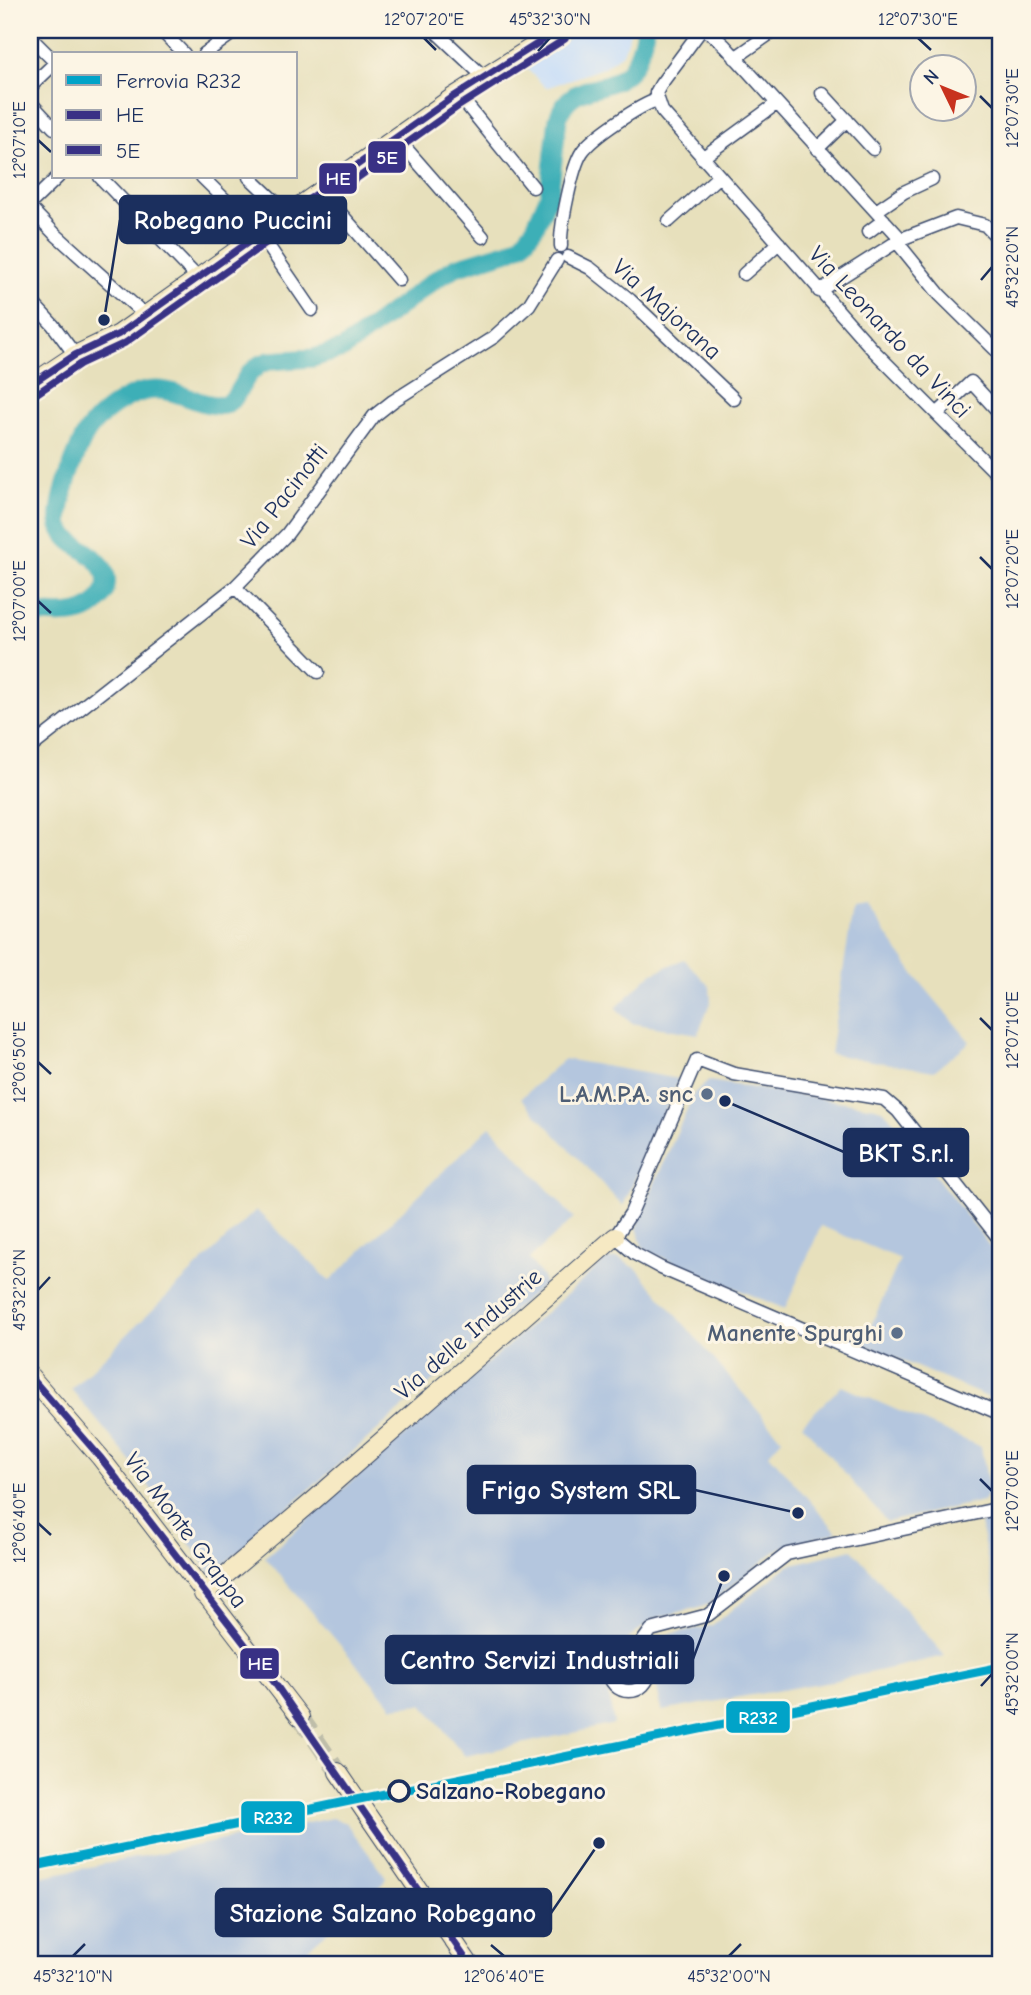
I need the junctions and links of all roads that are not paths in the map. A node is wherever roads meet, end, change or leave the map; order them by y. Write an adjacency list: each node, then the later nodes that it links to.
1 (160, 30): 7 (street)
2 (237, 30): 8 (street)
3 (434, 30): 12 (street)
4 (559, 30): 12 (street)
5 (775, 30): 9 (street)
6 (30, 37): 10 (street)
7 (182, 52)
8 (207, 52)
9 (734, 58): 16 (street); 18 (street)
10 (52, 60)
11 (52, 64): 13 (street)
12 (485, 78): 15 (street)
13 (30, 87)
14 (822, 93): 19 (street)
15 (458, 94): 21 (street); 31 (street)
16 (657, 100): 24 (street, Via Leonardo da Vinci); 43 (street, Via Pacinotti)
17 (30, 102): 20 (street)
18 (776, 104): 22 (street); 24 (street)
19 (847, 120): 22 (street); 23 (street)
20 (52, 126)
21 (396, 137): 32 (street); 39 (street)
22 (817, 149): 35 (street)
23 (873, 149)
24 (702, 158): 25 (street, Via Leonardo da Vinci)
25 (719, 176): 36 (street); 42 (street, Via Leonardo da Vinci)
26 (57, 178): 33 (street)
27 (101, 178): 45 (street)
28 (203, 178): 38 (street)
29 (250, 178): 34 (street)
30 (932, 179): 35 (street)
31 (533, 187)
32 (321, 191): 34 (street); 46 (street)
33 (30, 206): 50 (street)
34 (288, 214): 38 (street)
35 (880, 216): 37 (street); 40 (street)
36 (669, 221)
37 (868, 232)
38 (260, 234): 45 (street); 49 (street)
39 (483, 237)
40 (899, 241): 41 (street); 47 (street); 52 (street)
41 (1001, 241)
42 (779, 243): 44 (street, Via Leonardo da Vinci); 47 (street, Via Leonardo da Vinci)
43 (562, 254): 54 (street, Via Majorana); 58 (street, Via Pacinotti)
44 (744, 275)
45 (198, 278): 50 (street)
46 (399, 281)
47 (820, 291): 56 (street, Via Leonardo da Vinci)
48 (30, 300): 51 (street)
49 (312, 310)
50 (145, 315): 51 (street)
51 (75, 355): 53 (street)
52 (1001, 355)
53 (30, 385)
54 (734, 399)
55 (996, 409): 56 (street)
56 (937, 414): 57 (street, Via Leonardo da Vinci)
57 (1001, 478)
58 (235, 587): 59 (street); 60 (street, Via Pacinotti)
59 (318, 672)
60 (30, 748)
61 (615, 1237): 62 (street, Via delle Industrie); 64 (street); 66 (street, Via delle Industrie)
62 (1001, 1241)
63 (30, 1376): 66 (street, Via Monte Grappa)
64 (1001, 1414)
65 (1001, 1508): 67 (street)
66 (204, 1594): 68 (street, Via Monte Grappa)
67 (635, 1652)
68 (300, 1717)
69 (338, 1772): 70 (street)
70 (470, 1965)

